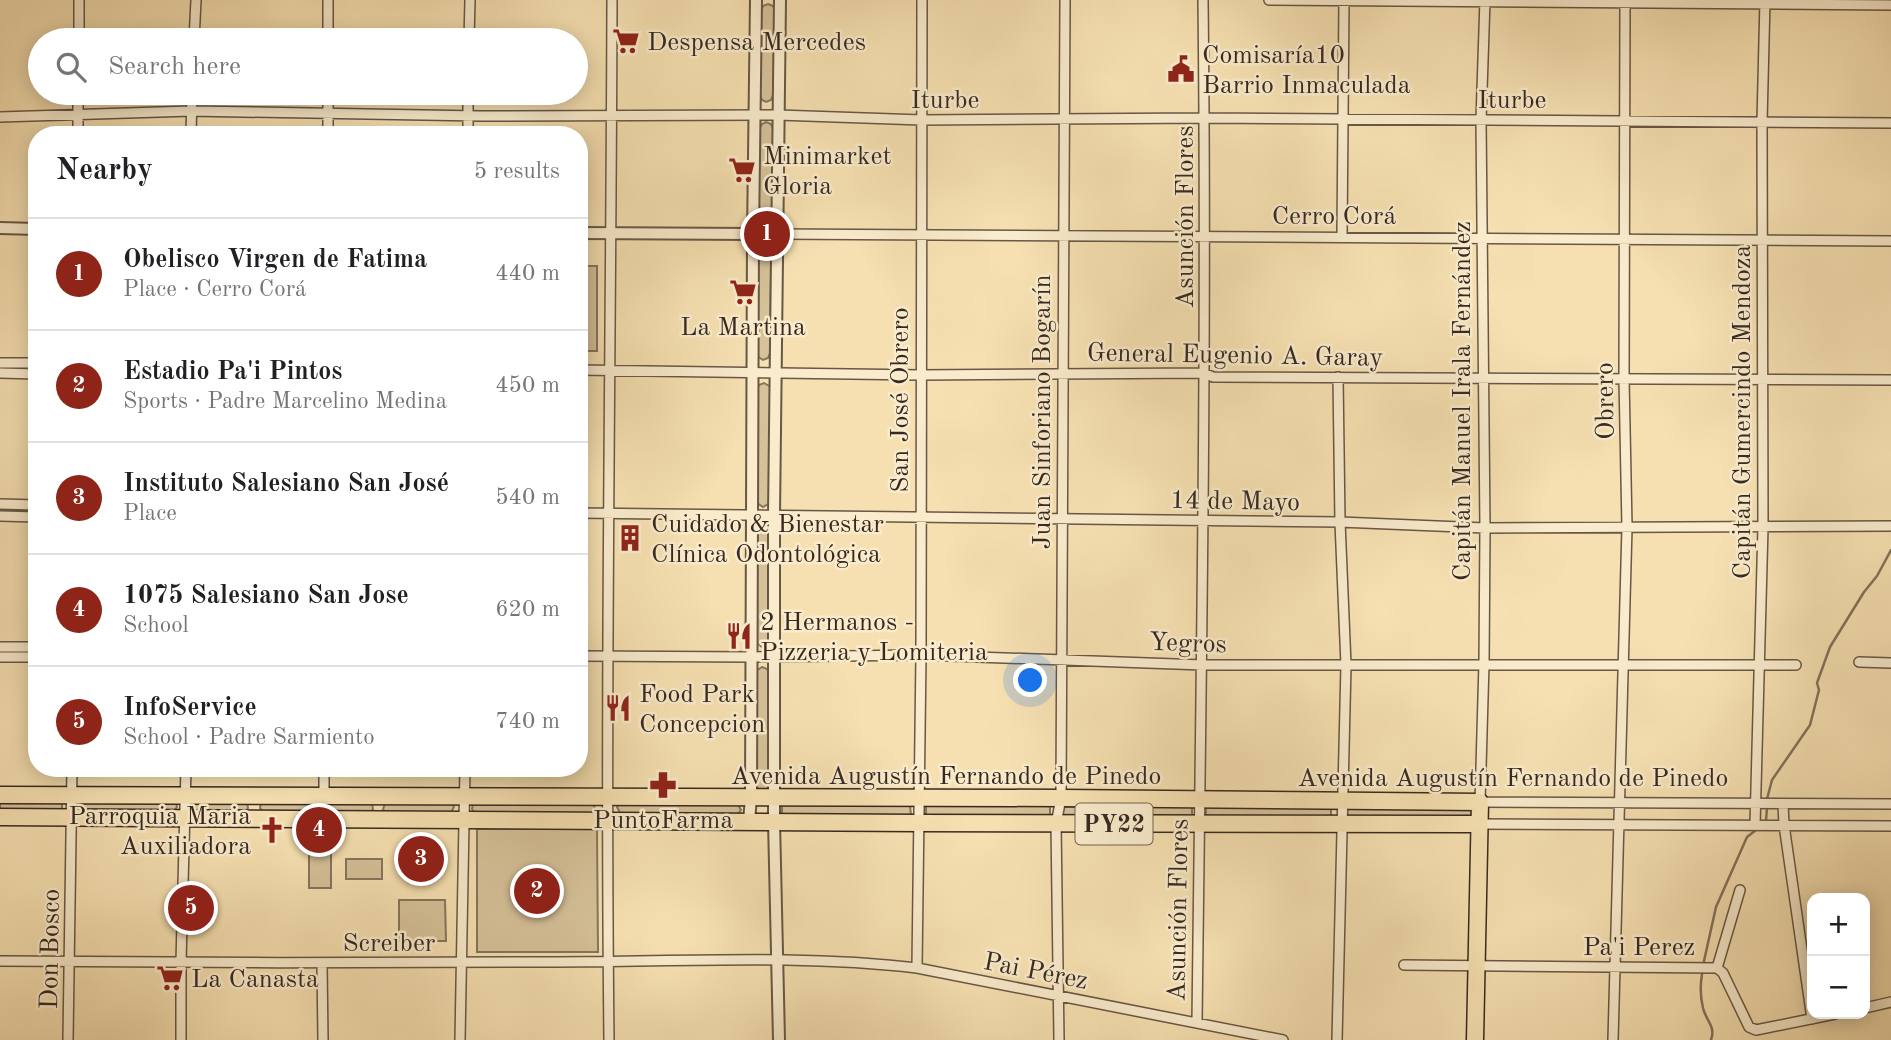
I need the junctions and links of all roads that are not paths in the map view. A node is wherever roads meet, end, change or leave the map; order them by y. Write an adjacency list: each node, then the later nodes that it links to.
1 (79, 0): 17 (street)
2 (196, 0): 18 (street)
3 (328, 0): 19 (street)
4 (470, 0): 20 (street)
5 (612, 0): 28 (street)
6 (756, 0): 30 (street)
7 (780, 0): 31 (street)
8 (922, 0): 36 (street, San José Obrero)
9 (1065, 0): 34 (street, Juan Sinforiano Bogarín)
10 (1203, 0): 33 (street, Asunción Flores)
11 (1269, 0): 12 (street)
12 (1344, 0): 13 (street); 35 (street)
13 (1485, 0): 15 (street); 37 (street, Capitán Manuel Irala Fernández)
14 (1765, 1): 15 (street); 16 (street); 39 (street, Capitán Gumercindo Mendoza)
15 (1625, 2): 38 (street, Obrero)
16 (1891, 5)
17 (79, 28)
18 (195, 28)
19 (328, 28)
20 (469, 28)
21 (78, 105): 27 (street)
22 (191, 105): 25 (street)
23 (328, 105): 26 (street)
24 (468, 105): 29 (street)
25 (191, 111): 26 (street, Iturbe); 27 (street, Iturbe); 42 (street)
26 (328, 113): 29 (street, Iturbe); 43 (street)
27 (78, 114): 32 (street, Iturbe); 41 (street)
28 (612, 114): 29 (street, Iturbe); 30 (street, Iturbe); 48 (street)
29 (468, 116): 44 (street)
30 (754, 116): 31 (street, Iturbe); 49 (street)
31 (778, 116): 36 (street, Iturbe); 50 (street)
32 (0, 117)
33 (1204, 118): 34 (street, Iturbe); 35 (street, Iturbe); 53 (street, Asunción Flores)
34 (1064, 119): 36 (street, Iturbe); 52 (street, Juan Sinforiano Bogarín)
35 (1343, 119): 37 (street, Iturbe); 54 (street)
36 (922, 120): 51 (street, San José Obrero)
37 (1481, 120): 38 (street, Iturbe); 55 (street, Capitán Manuel Irala Fernández)
38 (1624, 120): 39 (street, Iturbe); 56 (street, Obrero)
39 (1762, 122): 40 (street, Iturbe); 57 (street, Capitán Gumercindo Mendoza)
40 (1891, 123)
41 (78, 126)
42 (191, 126)
43 (328, 126)
44 (468, 126)
45 (0, 228): 46 (street)
46 (28, 229)
47 (588, 233): 48 (street, Cerro Corá)
48 (609, 233): 49 (street, Cerro Corá); 62 (street)
49 (753, 234): 50 (street, Cerro Corá); 50 (street, Cerro Corá); 64 (street)
50 (777, 234): 51 (street, Cerro Corá); 65 (street)
51 (920, 235): 52 (street, Cerro Corá); 69 (street, San José Obrero)
52 (1062, 235): 53 (street, Cerro Corá); 66 (street, Juan Sinforiano Bogarín)
53 (1206, 237): 54 (street, Cerro Corá); 67 (street, Asunción Flores)
54 (1342, 237): 55 (street, Cerro Corá)
55 (1481, 238): 56 (street, Cerro Corá); 70 (street, Capitán Manuel Irala Fernández)
56 (1625, 239): 57 (street, Cerro Corá); 72 (street, Obrero)
57 (1763, 241): 58 (street, Cerro Corá); 73 (street, Capitán Gumercindo Mendoza)
58 (1891, 241)
59 (0, 363): 60 (street)
60 (28, 363)
61 (588, 370): 62 (street, General Eugenio A. Garay)
62 (611, 370): 64 (street, General Eugenio A. Garay); 78 (street)
63 (0, 373): 68 (street)
64 (752, 373): 65 (street, General Eugenio A. Garay); 79 (street)
65 (776, 373): 69 (street, General Eugenio A. Garay); 81 (street)
66 (1063, 373): 67 (street, General Eugenio A. Garay); 69 (street, General Eugenio A. Garay); 84 (street, Juan Sinforiano Bogarín)
67 (1204, 373): 71 (street, General Eugenio A. Garay); 85 (street, Asunción Flores)
68 (28, 374)
69 (920, 375): 82 (street, San José Obrero)
70 (1484, 376): 71 (street, General Eugenio A. Garay); 72 (street, General Eugenio A. Garay); 90 (street, Capitán Manuel Irala Fernández)
71 (1338, 377): 86 (street)
72 (1624, 379): 73 (street, General Eugenio A. Garay); 88 (street, Obrero)
73 (1762, 379): 74 (street, General Eugenio A. Garay); 89 (street, Capitán Gumercindo Mendoza)
74 (1891, 380)
75 (0, 504): 76 (street)
76 (28, 505)
77 (588, 513): 78 (street, 14 de Mayo)
78 (609, 513): 79 (street, 14 de Mayo); 95 (street)
79 (752, 514): 81 (street, 14 de Mayo); 99 (street)
80 (0, 516): 83 (street)
81 (774, 516): 82 (street, 14 de Mayo); 96 (street)
82 (920, 516): 84 (street, 14 de Mayo); 93 (street, San José Obrero)
83 (28, 517)
84 (1063, 520): 85 (street, 14 de Mayo); 100 (street, Juan Sinforiano Bogarín)
85 (1204, 520): 86 (street, 14 de Mayo); 104 (street, Asunción Flores)
86 (1340, 523): 90 (street, 14 de Mayo); 106 (street)
87 (1891, 526): 89 (street, 14 de Mayo)
88 (1627, 527): 89 (street, 14 de Mayo); 90 (street, 14 de Mayo); 105 (street, Obrero)
89 (1763, 527): 107 (street, Capitán Gumercindo Mendoza)
90 (1485, 528): 102 (street, Capitán Manuel Irala Fernández)
91 (0, 647): 92 (street)
92 (28, 647)
93 (921, 655): 96 (street, Yegros); 100 (street, Yegros); 122 (street, San José Obrero)
94 (588, 656): 95 (street, Yegros)
95 (610, 656): 99 (street, Yegros); 118 (street)
96 (774, 656): 99 (street, Yegros); 121 (street)
97 (0, 657): 98 (street)
98 (28, 657)
99 (752, 657): 119 (street)
100 (1061, 658): 104 (street, Yegros); 120 (street, Juan Sinforiano Bogarín)
101 (1859, 662): 103 (street)
102 (1484, 663): 105 (street, Yegros); 106 (street, Yegros); 125 (street, Capitán Manuel Irala Fernández)
103 (1891, 663)
104 (1203, 664): 106 (street, Yegros); 123 (street, Asunción Flores)
105 (1623, 664): 107 (street, Yegros); 126 (street, Obrero)
106 (1346, 665): 124 (street)
107 (1760, 665): 108 (street, Yegros); 127 (street, Capitán Gumercindo Mendoza)
108 (1796, 665)
109 (72, 777): 114 (street, Don Bosco)
110 (186, 777): 115 (street)
111 (324, 777): 116 (street)
112 (465, 777): 117 (street)
113 (0, 794): 114 (highway, Avenida Augustín Fernando de Pinedo / PY22)
114 (72, 794): 115 (highway, Avenida Augustín Fernando de Pinedo / PY22); 131 (street, Don Bosco)
115 (186, 795): 116 (highway, Avenida Augustín Fernando de Pinedo / PY22); 132 (street)
116 (324, 796): 117 (highway, Avenida Augustín Fernando de Pinedo / PY22)
117 (464, 797): 118 (highway, Avenida Augustín Fernando de Pinedo / PY22); 133 (street)
118 (607, 797): 119 (highway, Avenida Augustín Fernando de Pinedo / PY22); 134 (street)
119 (751, 798): 121 (highway, Avenida Augustín Fernando de Pinedo / PY22); 135 (street)
120 (1061, 798): 122 (highway, Avenida Augustín Fernando de Pinedo / PY22); 123 (highway, Avenida Augustín Fernando de Pinedo / PY22); 138 (street, Juan Sinforiano Bogarín)
121 (775, 799): 122 (highway, Avenida Augustín Fernando de Pinedo / PY22); 136 (street)
122 (918, 799): 137 (street, San José Obrero)
123 (1200, 801): 124 (highway, Avenida Augustín Fernando de Pinedo / PY22); 139 (street, Asunción Flores)
124 (1342, 802): 125 (highway, Avenida Augustín Fernando de Pinedo / PY22); 142 (street)
125 (1480, 802): 126 (street, Avenida Augustín Fernando de Pinedo); 140 (highway)
126 (1618, 802): 127 (street, Avenida Augustín Fernando de Pinedo); 141 (street, Obrero)
127 (1755, 803): 128 (street, Avenida Augustín Fernando de Pinedo); 143 (street, Capitán Gumercindo Mendoza)
128 (1783, 804): 129 (street, Avenida Augustín Fernando de Pinedo); 144 (street)
129 (1891, 804)
130 (0, 817): 131 (highway, Avenida Augustín Fernando de Pinedo / PY22)
131 (72, 817): 132 (highway, Avenida Augustín Fernando de Pinedo / PY22); 149 (street, Don Bosco)
132 (186, 817): 133 (highway, Avenida Augustín Fernando de Pinedo / PY22); 150 (street)
133 (464, 818): 134 (highway, Avenida Augustín Fernando de Pinedo / PY22); 152 (street)
134 (607, 820): 135 (highway, Avenida Augustín Fernando de Pinedo / PY22); 151 (street)
135 (749, 821): 136 (highway, Avenida Augustín Fernando de Pinedo / PY22)
136 (774, 821): 137 (highway, Avenida Augustín Fernando de Pinedo / PY22); 148 (street)
137 (918, 823): 138 (highway, Avenida Augustín Fernando de Pinedo / PY22); 156 (street, San José Obrero)
138 (1056, 824): 139 (highway, Avenida Augustín Fernando de Pinedo / PY22); 160 (street, Juan Sinforiano Bogarín)
139 (1199, 824): 142 (highway, Avenida Augustín Fernando de Pinedo / PY22); 164 (street, Asunción Flores)
140 (1479, 824): 141 (street, Avenida Augustín Fernando de Pinedo); 142 (highway, Avenida Augustín Fernando de Pinedo / PY22); 155 (highway)
141 (1618, 824): 143 (street, Avenida Augustín Fernando de Pinedo); 157 (street, Obrero)
142 (1342, 825): 173 (street)
143 (1755, 825): 144 (street, Avenida Augustín Fernando de Pinedo)
144 (1784, 825): 145 (street, Avenida Augustín Fernando de Pinedo); 159 (street)
145 (1891, 826)
146 (1740, 890): 158 (street)
147 (0, 961): 149 (street, Screiber)
148 (778, 961): 151 (street, Screiber); 156 (street, Pai Pérez); 170 (street)
149 (70, 962): 150 (street, Screiber); 165 (street, Don Bosco)
150 (181, 962): 153 (street, Screiber); 166 (street)
151 (608, 962): 152 (street, Screiber); 169 (street)
152 (460, 963): 153 (street, Screiber); 168 (street)
153 (322, 964): 167 (street)
154 (1404, 965): 155 (street, Pa'i Perez)
155 (1476, 967): 157 (street, Pa'i Perez); 174 (highway)
156 (917, 968): 160 (street, Pai Pérez)
157 (1615, 968): 158 (street, Pa'i Perez); 175 (street, Obrero)
158 (1717, 968): 163 (street, Pa'i Perez)
159 (1807, 984)
160 (1059, 996): 164 (street, Pai Pérez); 171 (street, Juan Sinforiano Bogarín)
161 (1891, 1002): 162 (street)
162 (1870, 1006)
163 (1807, 1019)
164 (1197, 1023): 172 (street, Pai Pérez)
165 (68, 1040)
166 (181, 1040)
167 (323, 1040)
168 (460, 1040)
169 (610, 1040)
170 (779, 1040)
171 (1059, 1040)
172 (1283, 1040)
173 (1337, 1040)
174 (1475, 1040)
175 (1613, 1040)

